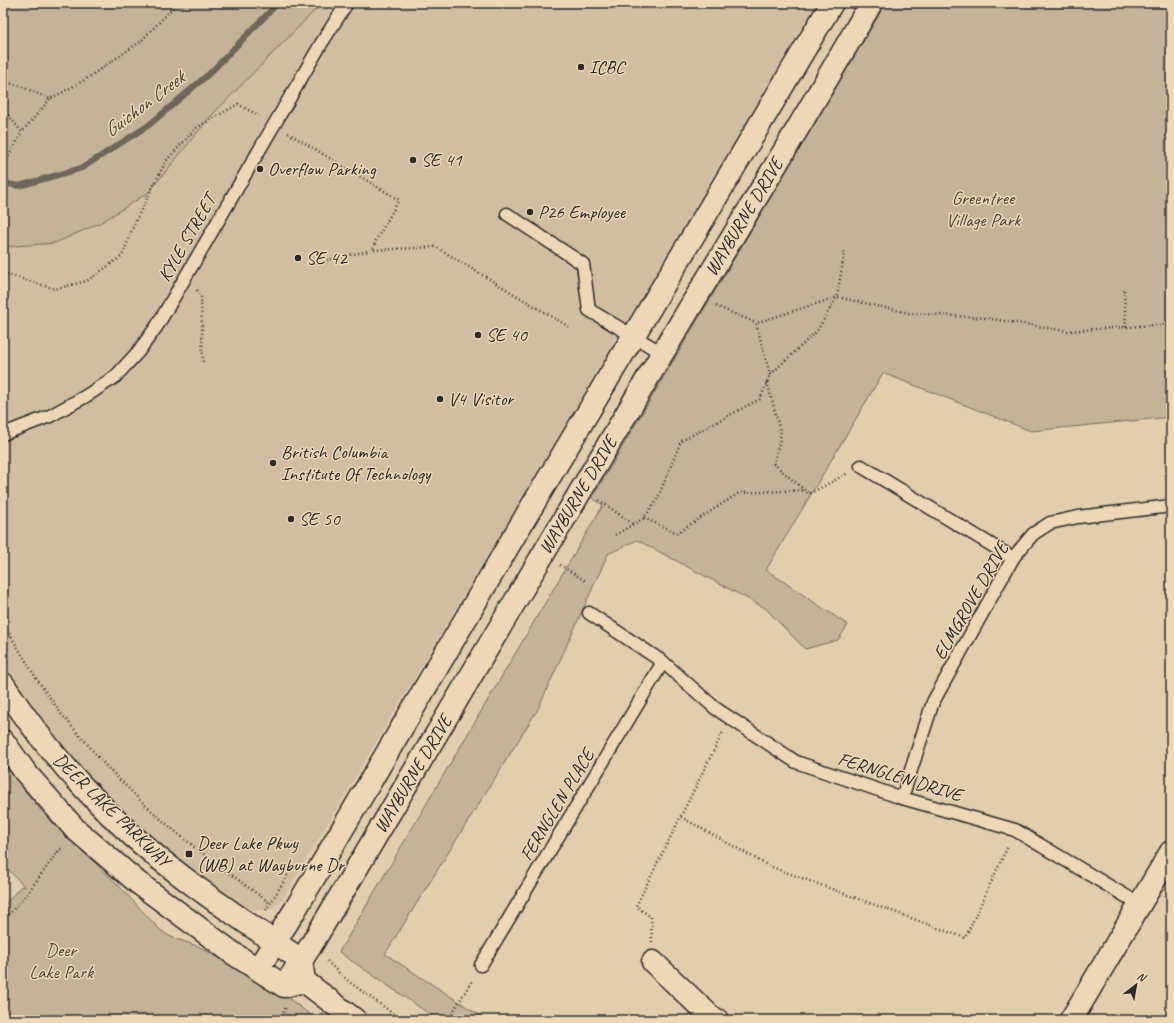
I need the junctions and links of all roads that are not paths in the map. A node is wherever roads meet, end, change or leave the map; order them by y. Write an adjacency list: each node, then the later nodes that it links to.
1 (347, 3): 7 (lane, KYLE STREET)
2 (832, 3): 5 (street, WAYBURNE DRIVE)
3 (871, 3): 6 (street, WAYBURNE DRIVE)
4 (507, 214): 5 (lane)
5 (633, 337): 6 (lane); 18 (street, WAYBURNE DRIVE)
6 (662, 353): 22 (street, WAYBURNE DRIVE)
7 (3, 434)
8 (860, 466): 10 (lane)
9 (1171, 506): 10 (lane, ELMGROVE DRIVE)
10 (1013, 558): 15 (lane, ELMGROVE DRIVE)
11 (589, 613): 12 (lane, FERNGLEN DRIVE)
12 (663, 662): 15 (lane, FERNGLEN DRIVE); 20 (lane, FERNGLEN PLACE)
13 (3, 684): 18 (street, DEER LAKE PARKWAY)
14 (3, 741): 21 (street, DEER LAKE PARKWAY)
15 (902, 798): 17 (lane, FERNGLEN DRIVE)
16 (1171, 852): 17 (street)
17 (1139, 904): 25 (street)
18 (275, 942): 21 (street, WAYBURNE DRIVE); 22 (street, DEER LAKE PARKWAY)
19 (652, 962): 24 (street)
20 (481, 966)
21 (258, 969): 22 (street, DEER LAKE PARKWAY)
22 (303, 970): 23 (street, DEER LAKE PARKWAY)
23 (355, 1020)
24 (717, 1020)
25 (1071, 1020)

